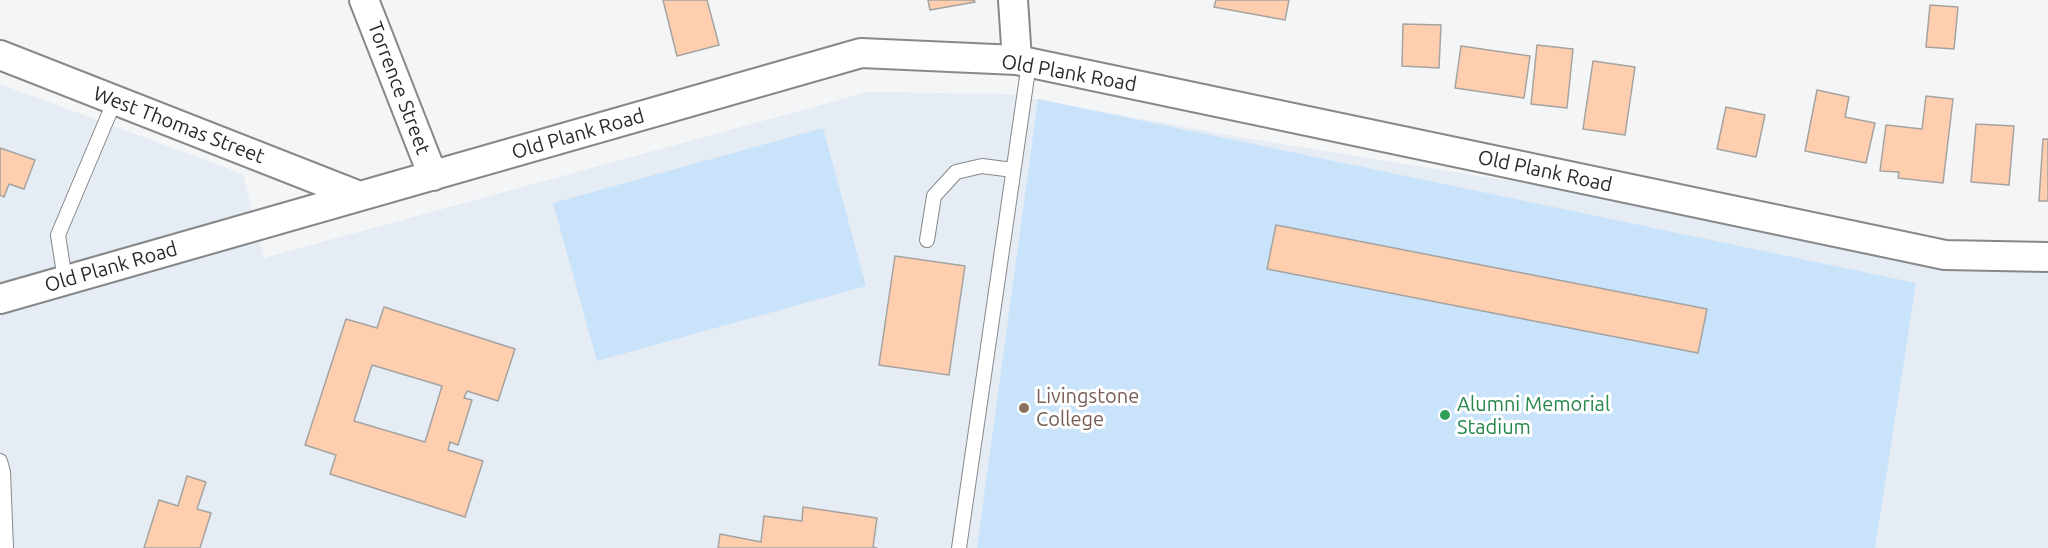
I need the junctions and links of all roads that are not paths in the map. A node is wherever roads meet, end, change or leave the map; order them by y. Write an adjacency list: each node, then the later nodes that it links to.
1 (364, 0): 7 (street, Torrence Street)
2 (1013, 0): 4 (street)
3 (0, 55): 5 (street, West Thomas Street)
4 (1023, 62): 6 (lane); 7 (street, Old Plank Road); 10 (street, Old Plank Road)
5 (115, 100): 8 (street, West Thomas Street); 11 (lane)
6 (1014, 170): 9 (lane); 15 (lane)
7 (433, 176): 8 (street, Old Plank Road)
8 (357, 195): 11 (street, Old Plank Road)
9 (927, 240)
10 (2048, 257)
11 (65, 280): 12 (street, Old Plank Road)
12 (0, 299)
13 (0, 461): 14 (lane)
14 (6, 548)
15 (959, 548)

